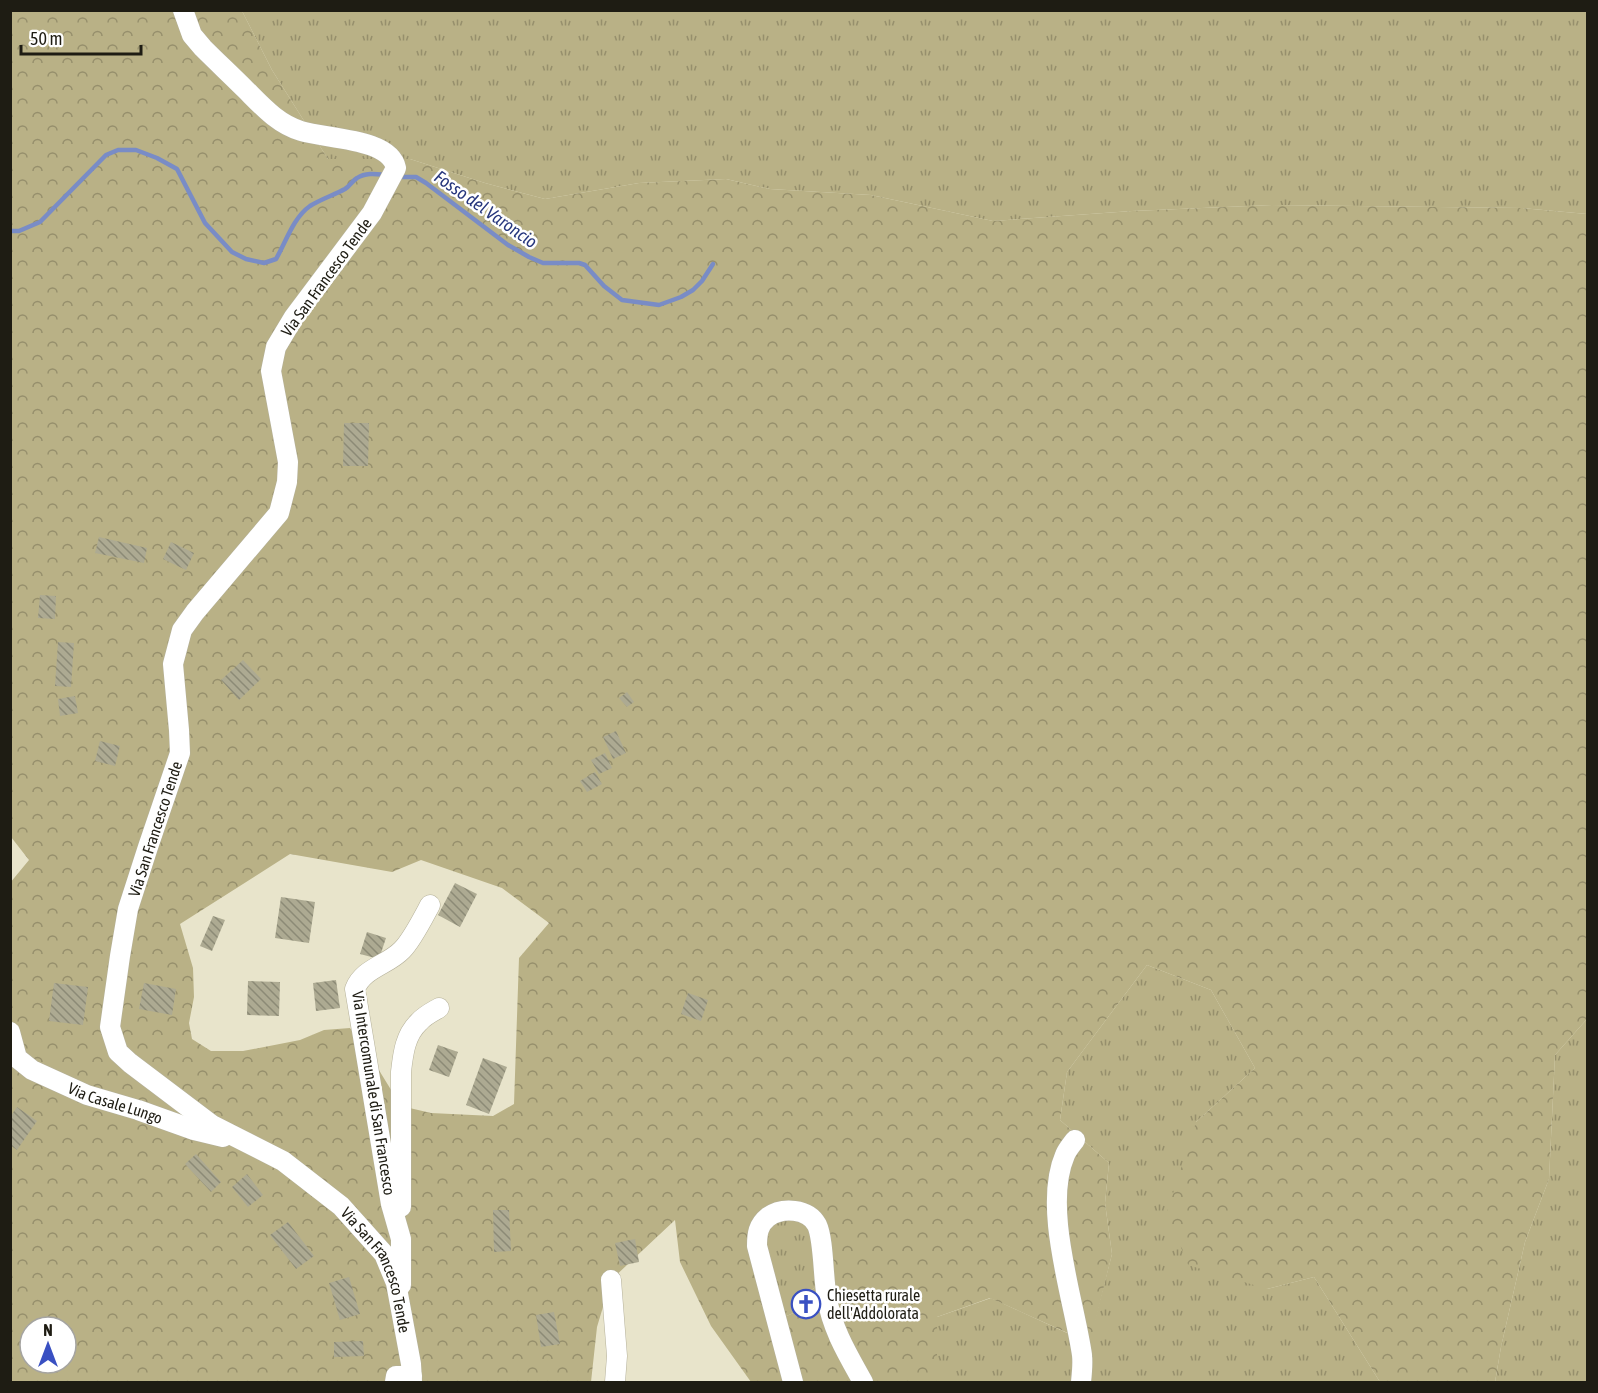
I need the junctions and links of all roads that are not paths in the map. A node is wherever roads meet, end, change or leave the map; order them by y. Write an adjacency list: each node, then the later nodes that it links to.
1 (183, 10): 6 (street, Via San Francesco Tende)
2 (430, 905): 7 (street, Via Intercomunale di San Francesco)
3 (439, 1008): 7 (street)
4 (10, 1032): 6 (street, Via Casale Lungo)
5 (1075, 1140): 14 (street)
6 (248, 1143): 9 (street, Via San Francesco Tende)
7 (401, 1239): 9 (street, Via Intercomunale di San Francesco)
8 (611, 1280): 11 (street)
9 (402, 1312): 10 (street, Via San Francesco Tende)
10 (406, 1380)
11 (615, 1383)
12 (793, 1383): 13 (street)
13 (863, 1383)
14 (1081, 1383)

